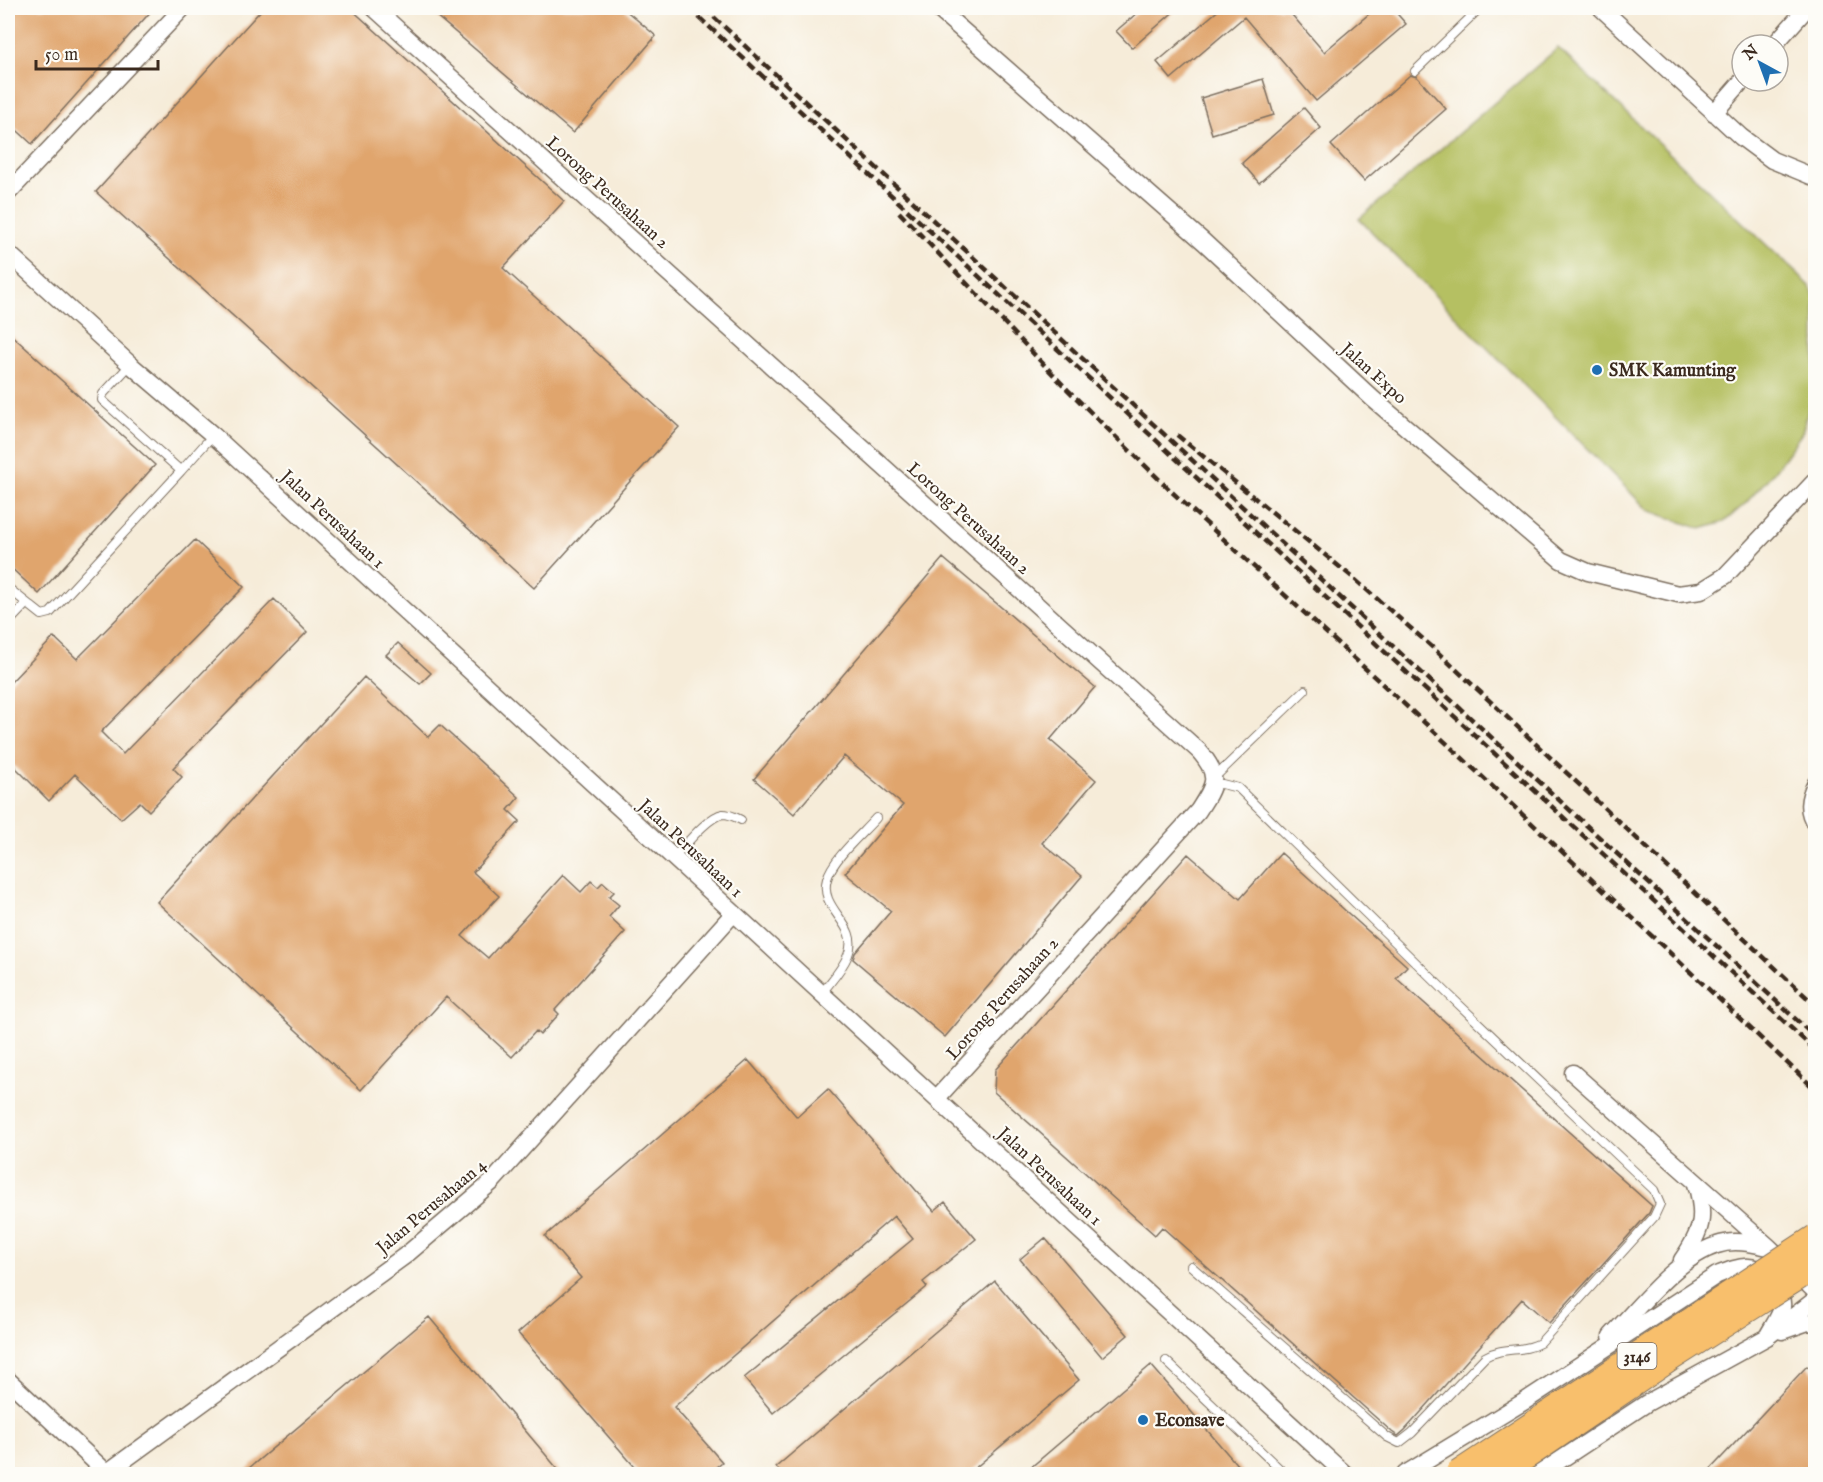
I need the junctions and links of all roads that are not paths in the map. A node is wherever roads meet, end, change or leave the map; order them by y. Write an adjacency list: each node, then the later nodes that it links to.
1 (183, 8): 12 (street)
2 (374, 8): 22 (street, Lorong Perusahaan 2)
3 (937, 8): 17 (street, Jalan Expo)
4 (1480, 8): 8 (lane)
5 (1601, 8): 10 (street)
6 (1807, 8): 7 (street)
7 (1785, 33)
8 (1415, 71)
9 (1732, 93): 10 (street)
10 (1714, 113): 11 (street)
11 (1815, 178)
12 (8, 193)
13 (8, 253): 14 (street, Jalan Perusahaan 1)
14 (130, 364): 15 (street, Jalan Perusahaan 1); 16 (lane)
15 (213, 435): 16 (lane); 27 (street, Jalan Perusahaan 1)
16 (181, 471): 19 (lane)
17 (1815, 480)
18 (8, 588): 19 (lane)
19 (27, 603): 20 (lane)
20 (8, 623)
21 (1305, 690): 22 (lane)
22 (1214, 781): 31 (street, Lorong Perusahaan 2); 36 (lane)
23 (1815, 783): 26 (street)
24 (876, 818): 29 (lane)
25 (741, 820): 27 (lane)
26 (1815, 825)
27 (673, 858): 28 (street, Jalan Perusahaan 1)
28 (734, 914): 29 (street, Jalan Perusahaan 1); 45 (street, Jalan Perusahaan 4)
29 (822, 993): 31 (street, Jalan Perusahaan 1)
30 (1573, 1073): 32 (street)
31 (937, 1098): 47 (street, Jalan Perusahaan 1)
32 (1696, 1184): 34 (street); 37 (street)
33 (1815, 1238): 49 (main road, 3146, bridge)
34 (1769, 1247): 37 (street); 38 (street)
35 (1815, 1265): 50 (main road, 3146, bridge)
36 (1191, 1266)
37 (1677, 1268): 43 (street)
38 (1815, 1292)
39 (1815, 1299): 41 (street)
40 (1815, 1323): 41 (street)
41 (1767, 1336): 43 (street); 51 (street)
42 (1166, 1361): 46 (lane)
43 (1584, 1362): 48 (street)
44 (8, 1380): 45 (street)
45 (106, 1474)
46 (1285, 1474)
47 (1345, 1474)
48 (1405, 1474)
49 (1459, 1474)
50 (1499, 1474)
51 (1539, 1474)

